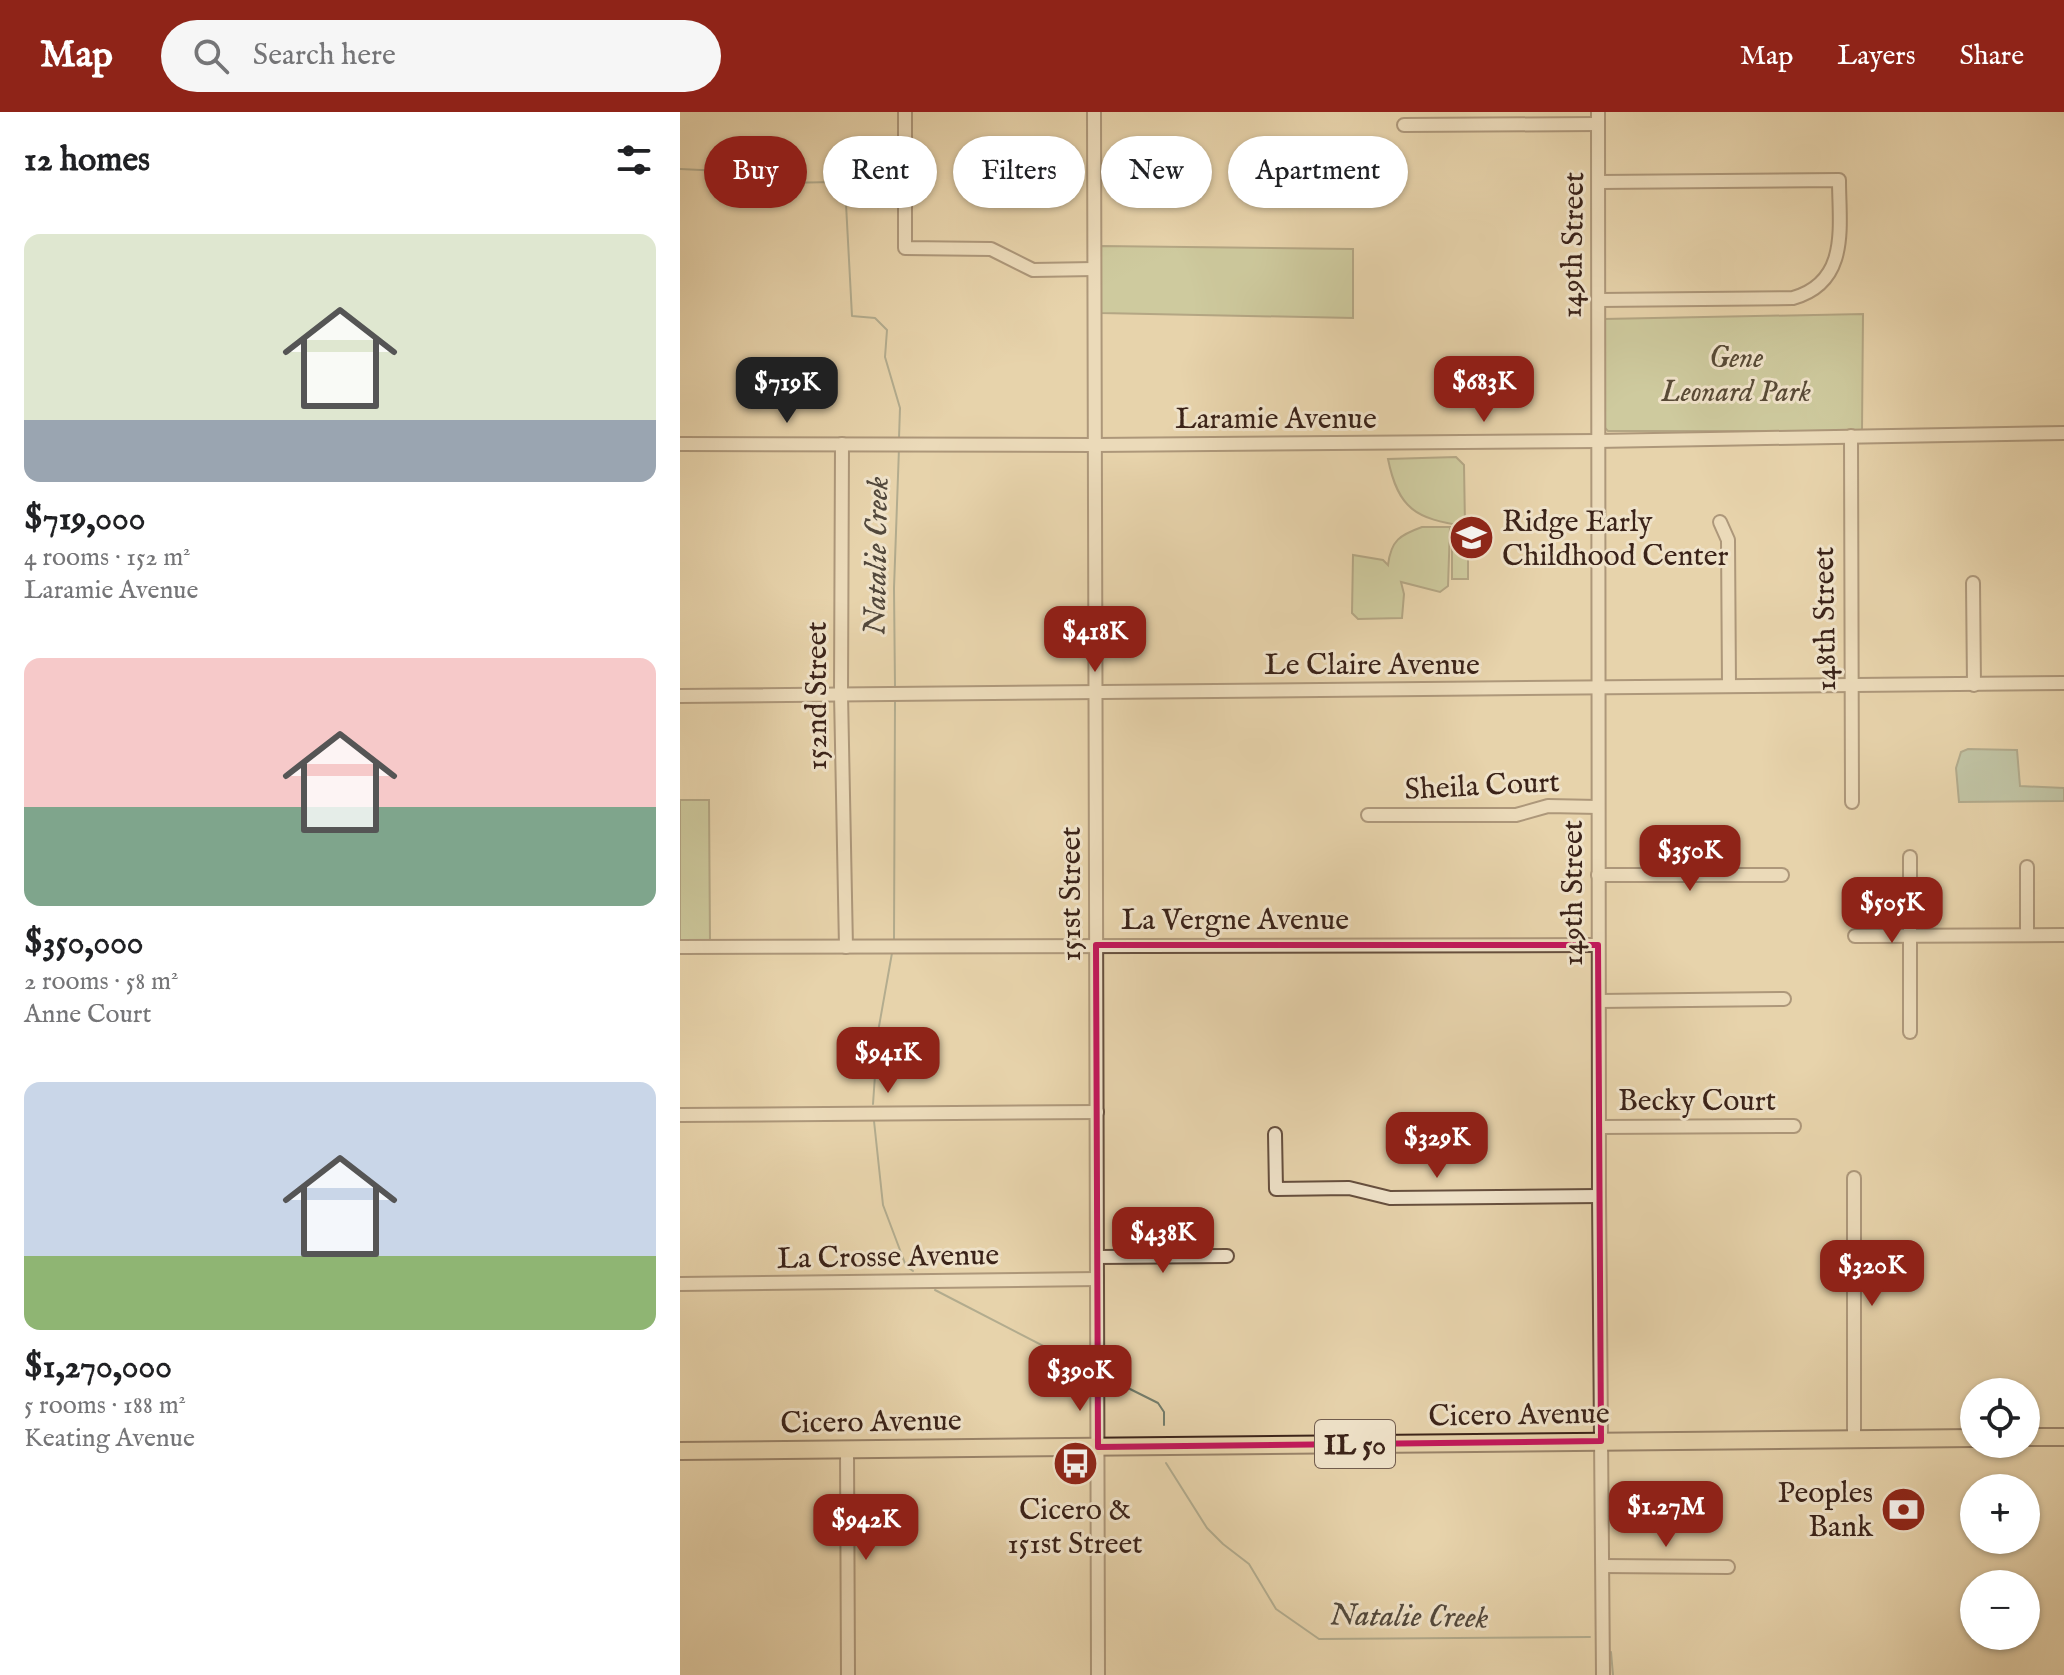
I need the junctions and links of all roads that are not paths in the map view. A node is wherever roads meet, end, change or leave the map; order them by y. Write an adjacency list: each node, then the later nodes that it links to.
1 (905, 112): 6 (street)
2 (1094, 112): 6 (street, 151st Street)
3 (1598, 118): 4 (street); 5 (street, 149th Street)
4 (1404, 125)
5 (1600, 182): 7 (street, 149th Street); 7 (street)
6 (1094, 269): 13 (street, 151st Street)
7 (1600, 300): 10 (street, 149th Street)
8 (2064, 433): 9 (street, Laramie Avenue)
9 (1851, 436): 10 (street, Laramie Avenue); 17 (street, 148th Street)
10 (1597, 441): 13 (street, Laramie Avenue); 20 (street, 149th Street)
11 (680, 444): 12 (street, Laramie Avenue)
12 (842, 444): 13 (street, Laramie Avenue); 22 (street, 152nd Street)
13 (1095, 445): 21 (street, 151st Street)
14 (1720, 522): 19 (street)
15 (1973, 583): 18 (street)
16 (2064, 683): 18 (street, Le Claire Avenue)
17 (1852, 685): 18 (street, Le Claire Avenue); 19 (street, Le Claire Avenue); 24 (street, 148th Street)
18 (1974, 685)
19 (1729, 686): 20 (street, Le Claire Avenue)
20 (1598, 688): 21 (street, Le Claire Avenue); 25 (street, 149th Street)
21 (1095, 692): 22 (street, Le Claire Avenue); 35 (street, 151st Street)
22 (841, 694): 23 (street, Le Claire Avenue); 38 (street, 152nd Street)
23 (680, 696)
24 (1852, 802)
25 (1598, 807): 26 (street, Sheila Court); 29 (street, 149th Street)
26 (1368, 815)
27 (1910, 857): 34 (street)
28 (2027, 867): 31 (street)
29 (1598, 875): 30 (street); 36 (street, 149th Street)
30 (1782, 875)
31 (2027, 935): 32 (street); 34 (street)
32 (2064, 935)
33 (1855, 936): 34 (street)
34 (1910, 936): 41 (street)
35 (1096, 945): 36 (street, La Vergne Avenue); 38 (street, La Vergne Avenue); 42 (street, 151st Street)
36 (1598, 945): 40 (street, 149th Street)
37 (680, 947): 38 (street, La Vergne Avenue)
38 (846, 947)
39 (1784, 999): 40 (street)
40 (1599, 1001): 45 (street, 149th Street)
41 (1910, 1032)
42 (1097, 1112): 43 (street); 50 (street, 151st Street)
43 (680, 1115)
44 (1794, 1126): 45 (street, Becky Court)
45 (1600, 1127): 48 (street, 149th Street)
46 (1275, 1134): 48 (street)
47 (1854, 1178): 56 (street)
48 (1599, 1196): 57 (street, 149th Street)
49 (1227, 1256): 50 (street)
50 (1097, 1257): 51 (street, 151st Street)
51 (1097, 1279): 52 (street, La Crosse Avenue); 58 (street, 151st Street)
52 (680, 1284)
53 (2040, 1437): 54 (main road)
54 (2064, 1437)
55 (1960, 1438): 56 (main road, Cicero Avenue / IL 50)
56 (1854, 1439): 57 (main road, Cicero Avenue / IL 50)
57 (1601, 1441): 58 (main road, Cicero Avenue / IL 50); 61 (street, 149th Street)
58 (1098, 1447): 59 (main road, Cicero Avenue / IL 50); 64 (street, 151st Street)
59 (847, 1449): 60 (main road, Cicero Avenue / IL 50); 63 (street)
60 (680, 1451)
61 (1603, 1566): 62 (street); 65 (street, 149th Street)
62 (1728, 1567)
63 (848, 1675)
64 (1098, 1675)
65 (1603, 1675)

